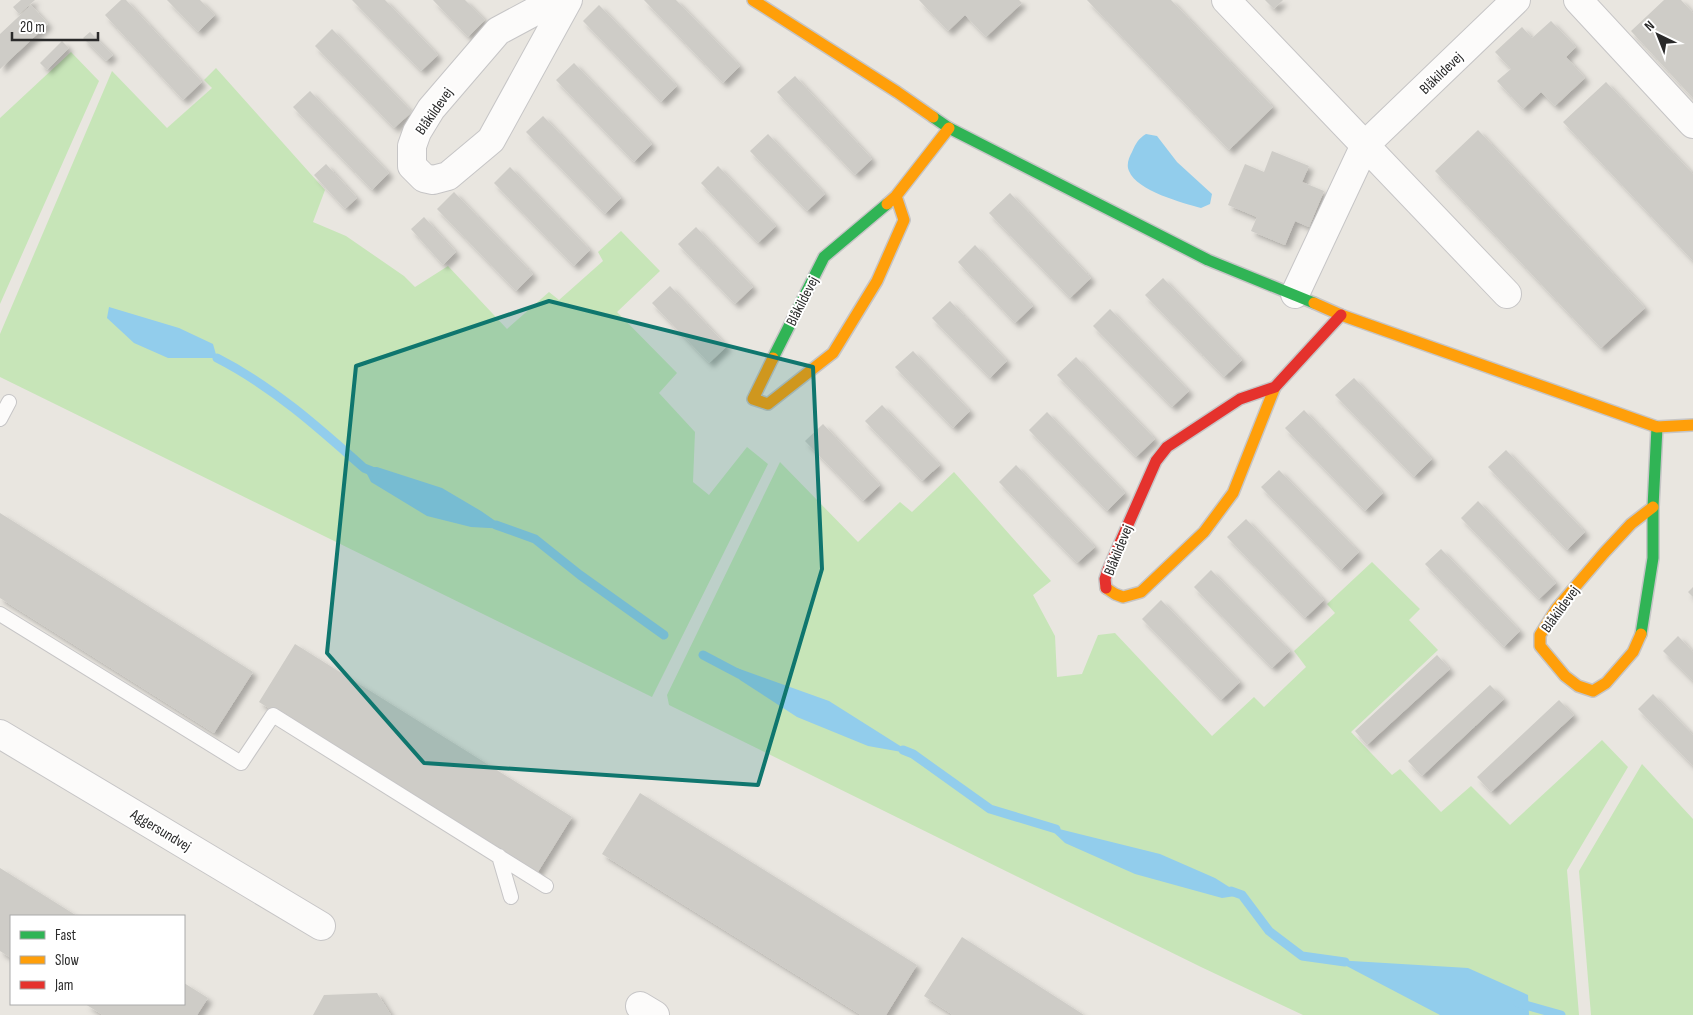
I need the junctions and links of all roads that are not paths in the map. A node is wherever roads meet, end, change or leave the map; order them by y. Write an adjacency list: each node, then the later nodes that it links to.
1 (556, 0): 2 (street, Blåkildevej)
2 (568, 0)
3 (753, 0): 8 (street)
4 (1226, 0): 9 (street)
5 (1516, 0): 9 (street, Blåkildevej)
6 (1578, 0): 7 (street)
7 (1693, 124)
8 (949, 128): 10 (street, Blåkildevej); 11 (street)
9 (1365, 145): 11 (street, Blåkildevej); 12 (street)
10 (896, 196): 10 (street, Blåkildevej)
11 (1295, 294): 13 (street)
12 (1507, 294)
13 (1341, 315): 14 (street, Blåkildevej); 18 (street)
14 (1275, 387): 14 (street, Blåkildevej)
15 (9, 402): 16 (lane)
16 (0, 419)
17 (1693, 425): 18 (street)
18 (1657, 427): 19 (street, Blåkildevej)
19 (1654, 507): 19 (street, Blåkildevej)
20 (0, 614): 22 (lane)
21 (0, 734): 25 (street, Aggersundvej)
22 (499, 856): 23 (lane); 24 (lane)
23 (546, 886)
24 (511, 897)
25 (321, 926)

